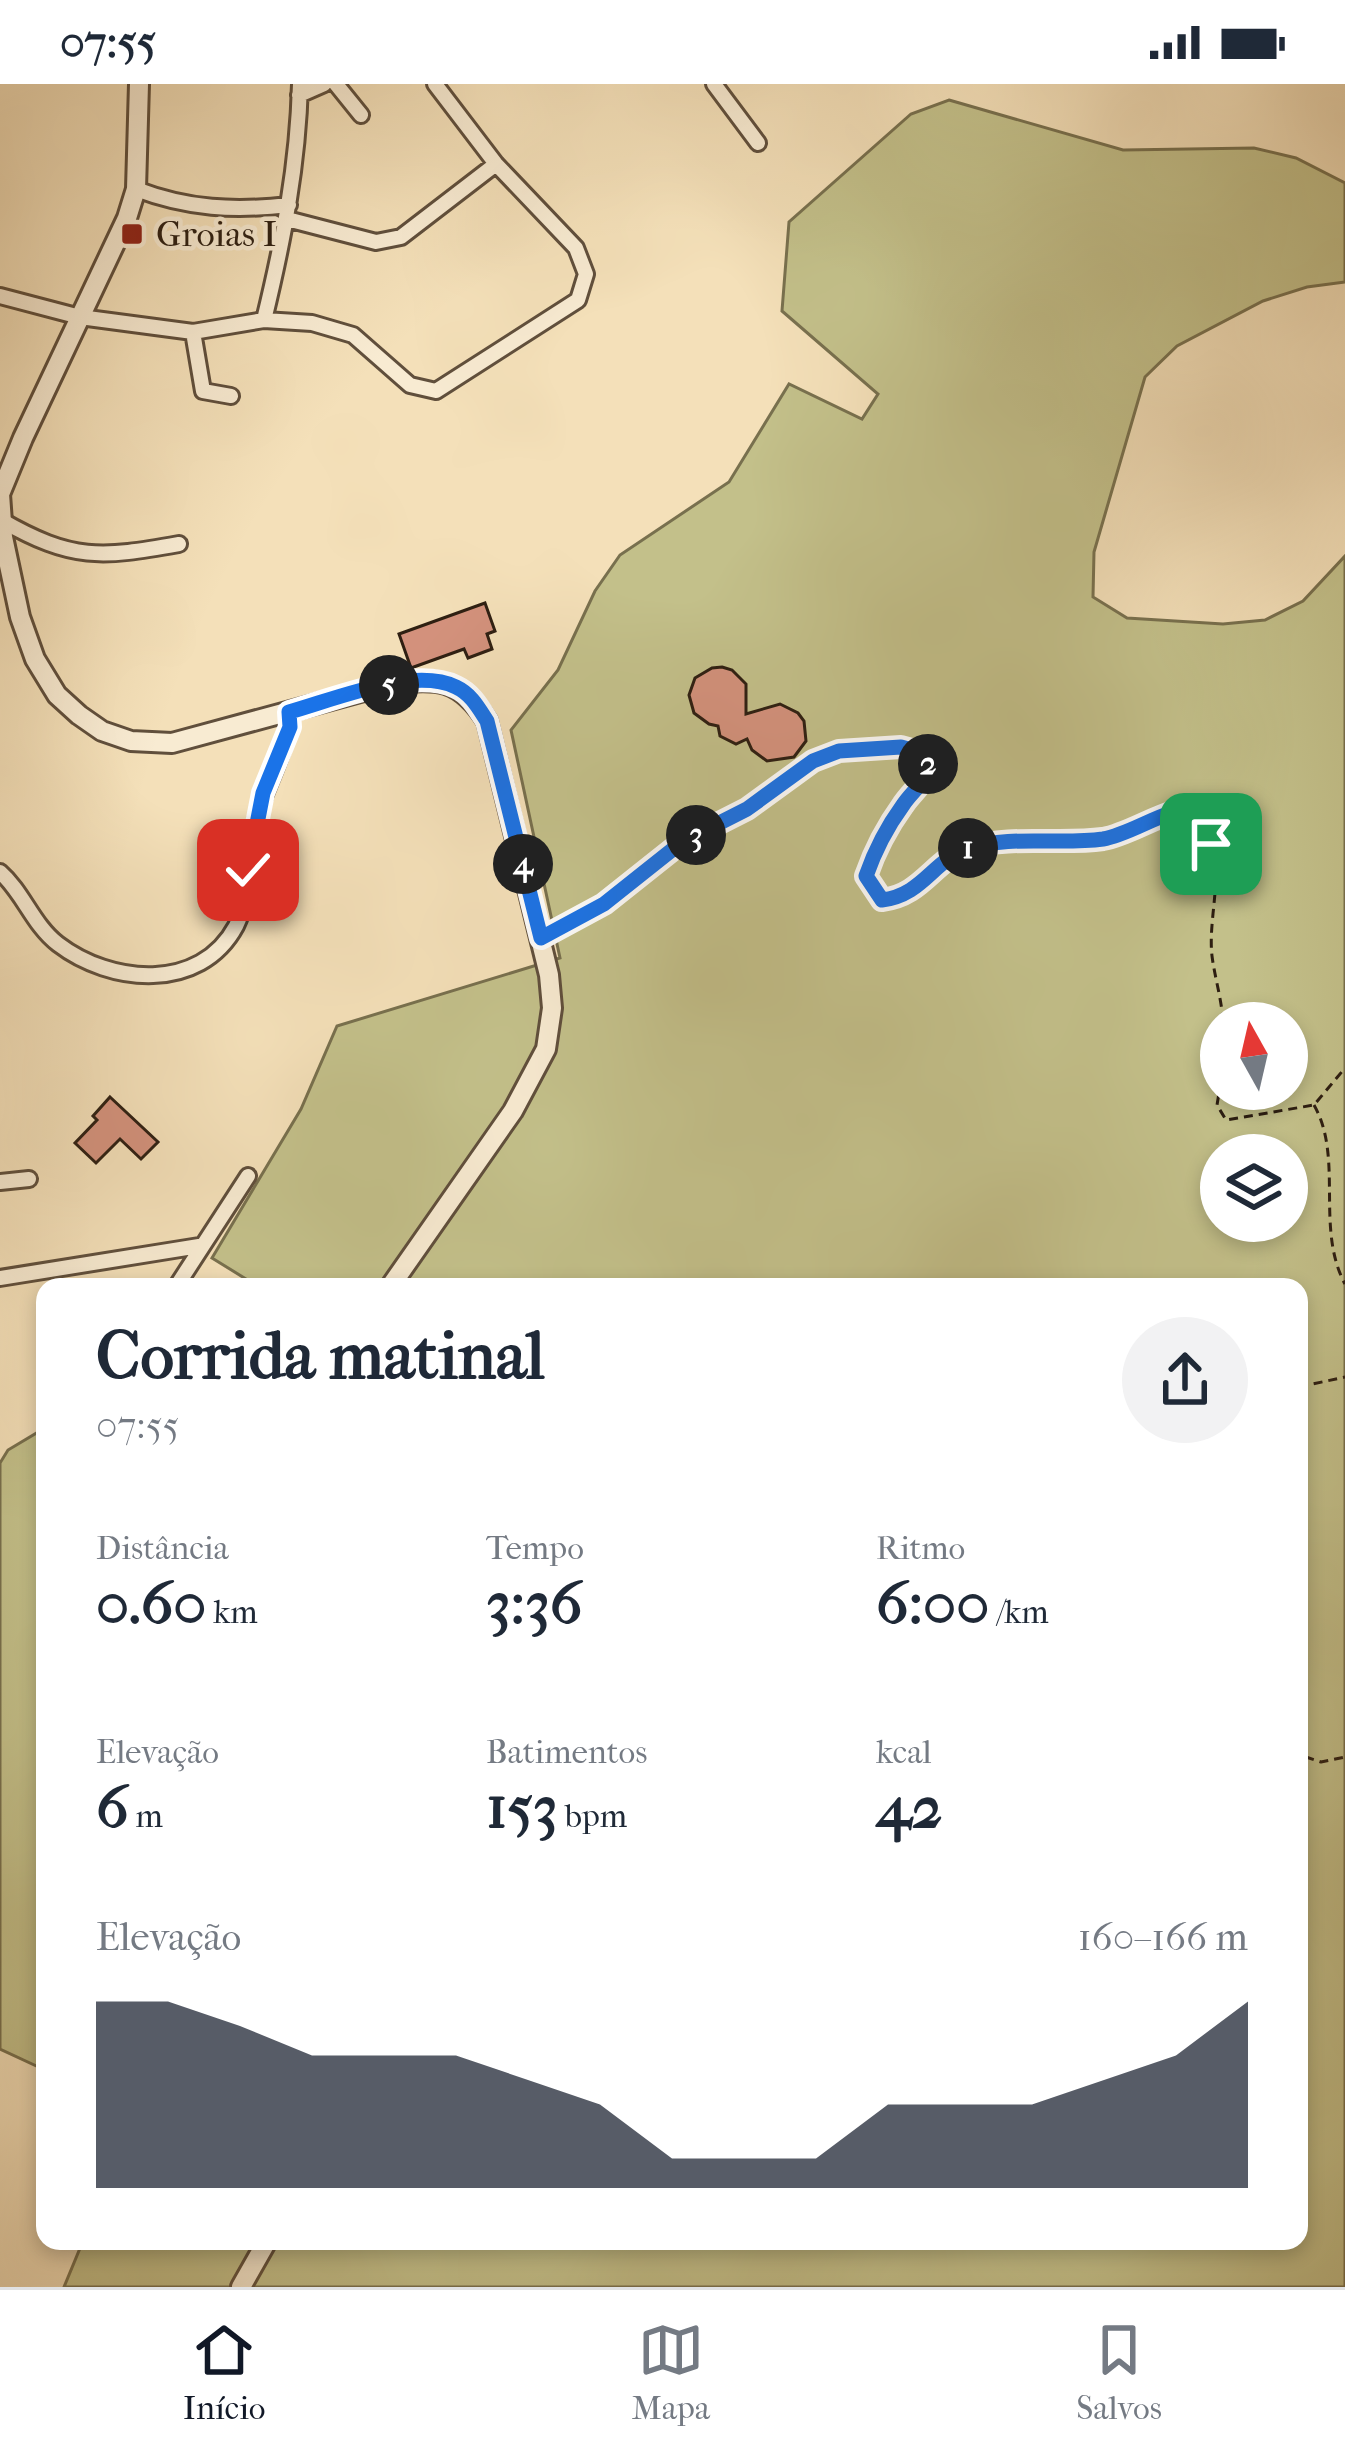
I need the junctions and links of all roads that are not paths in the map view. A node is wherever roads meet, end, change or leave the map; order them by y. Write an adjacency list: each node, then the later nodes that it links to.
1 (140, 84): 10 (street)
2 (324, 84): 6 (street)
3 (336, 84): 7 (street)
4 (435, 84): 9 (street)
5 (714, 84): 8 (street)
6 (299, 90): 11 (street)
7 (362, 115)
8 (758, 143)
9 (496, 164): 11 (street); 14 (street)
10 (136, 189): 11 (street); 13 (street)
11 (288, 212): 14 (street)
12 (0, 296): 13 (street)
13 (80, 317): 15 (street); 17 (street)
14 (264, 320): 15 (street)
15 (193, 332): 16 (street)
16 (231, 396)
17 (1, 520): 18 (street); 19 (street)
18 (179, 544)
19 (289, 712): 21 (street); 22 (street)
20 (813, 761): 22 (street)
21 (0, 872)
22 (541, 938): 29 (street)
23 (248, 1176): 26 (street)
24 (29, 1179): 25 (street)
25 (0, 1182)
26 (199, 1246): 27 (street); 28 (street)
27 (0, 1278)
28 (181, 1278)
29 (396, 1278)
30 (262, 2250): 31 (street)
31 (242, 2287)

